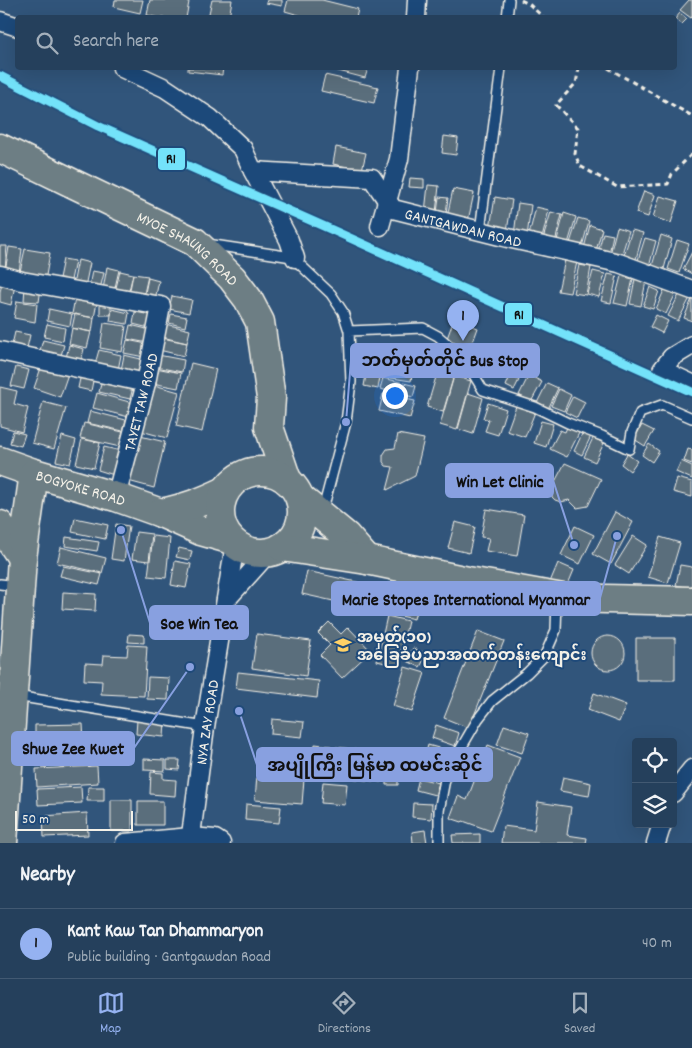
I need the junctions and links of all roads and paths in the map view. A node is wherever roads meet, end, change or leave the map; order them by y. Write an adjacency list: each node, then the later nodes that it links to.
1 (418, 0): 4 (street)
2 (509, 0): 5 (lane)
3 (520, 0): 6 (path)
4 (416, 15)
5 (507, 15)
6 (541, 15)
7 (0, 21): 8 (street)
8 (15, 26)
9 (126, 70): 17 (street)
10 (410, 70): 18 (street)
11 (501, 70): 20 (lane)
12 (579, 70): 16 (path)
13 (612, 70): 14 (path)
14 (692, 116)
15 (0, 148): 21 (main road, MYOE SHAUNG ROAD)
16 (692, 154)
17 (253, 171): 18 (street, GANTGAWDAN ROAD); 22 (street)
18 (387, 200): 19 (street); 20 (street, GANTGAWDAN ROAD)
19 (380, 226)
20 (480, 231): 24 (street, GANTGAWDAN ROAD)
21 (196, 242): 22 (lane); 31 (main road, MYOE SHAUNG ROAD)
22 (295, 258): 25 (lane)
23 (0, 275): 28 (street, TAYET TAW ROAD)
24 (692, 290)
25 (349, 331): 30 (lane); 38 (lane)
26 (692, 345): 29 (street)
27 (0, 351): 28 (street)
28 (146, 383): 36 (street, TAYET TAW ROAD)
29 (692, 384)
30 (692, 418)
31 (269, 427): 34 (main road, MYOE SHAUNG ROAD); 35 (main road, MYOE SHAUNG ROAD)
32 (0, 461): 33 (main road, BOGYOKE ROAD)
33 (34, 473): 36 (main road, BOGYOKE ROAD); 42 (main road)
34 (234, 483): 35 (main road); 37 (main road); 40 (main road)
35 (293, 489): 38 (main road); 41 (main road)
36 (116, 497): 37 (main road, BOGYOKE ROAD)
37 (161, 513): 40 (main road, BOGYOKE ROAD)
38 (322, 516): 43 (main road)
39 (0, 525): 42 (main road)
40 (232, 541): 41 (main road); 46 (street, NYA ZAY ROAD)
41 (275, 550): 43 (main road); 46 (street)
42 (22, 558): 44 (main road)
43 (367, 560): 45 (main road)
44 (10, 585): 48 (main road)
45 (557, 597): 47 (main road); 58 (lane)
46 (226, 601): 49 (street, NYA ZAY ROAD)
47 (692, 601)
48 (8, 711): 49 (lane); 50 (main road)
49 (205, 727): 54 (street, NYA ZAY ROAD)
50 (4, 766): 55 (main road)
51 (692, 769): 52 (street)
52 (677, 788)
53 (661, 828): 59 (street)
54 (190, 840): 56 (street); 57 (street)
55 (3, 843)
56 (125, 843)
57 (221, 843)
58 (439, 843)
59 (656, 843)

